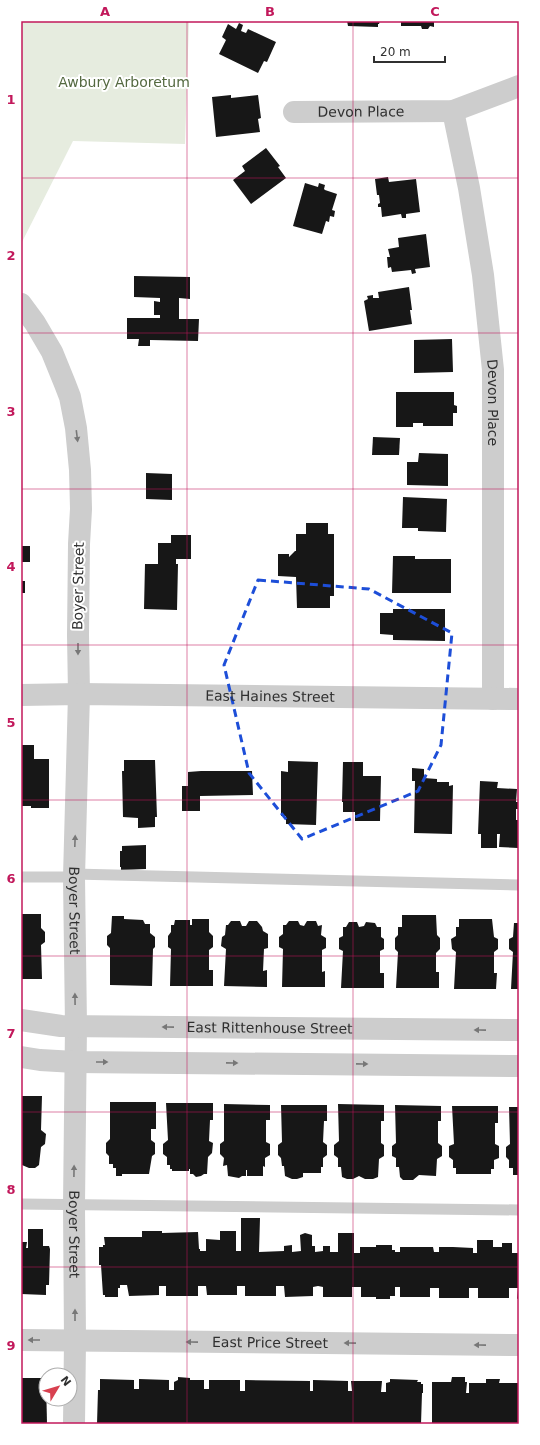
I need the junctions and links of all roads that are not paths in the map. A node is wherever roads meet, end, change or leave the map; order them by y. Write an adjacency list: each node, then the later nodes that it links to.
1 (519, 86): 2 (street, Devon Place)
2 (453, 111): 3 (street, Devon Place); 7 (street, Devon Place)
3 (294, 112)
4 (21, 304): 5 (street, Boyer Street, one-way to 5)
5 (79, 694): 6 (street, East Haines Street); 7 (street, East Haines Street); 9 (street, Boyer Street, one-way to 5)
6 (21, 695)
7 (492, 699): 8 (street, East Haines Street)
8 (519, 699)
9 (74, 876): 10 (lane); 11 (lane); 13 (street, Boyer Street, one-way to 9)
10 (21, 877)
11 (519, 885)
12 (21, 1020): 13 (street, East Rittenhouse Street)
13 (76, 1026): 14 (street, East Rittenhouse Street, one-way to 13); 16 (street, Boyer Street)
14 (519, 1030)
15 (21, 1057): 16 (street)
16 (75, 1062): 17 (street, one-way to 17); 19 (street, Boyer Street, one-way to 16)
17 (519, 1066)
18 (21, 1204): 19 (lane)
19 (74, 1205): 20 (lane); 22 (street, Boyer Street, one-way to 19)
20 (519, 1210)
21 (21, 1340): 22 (street, East Price Street, one-way to 21)
22 (75, 1340): 23 (street, East Price Street, one-way to 22); 24 (street, Boyer Street)
23 (519, 1345)
24 (74, 1424)

